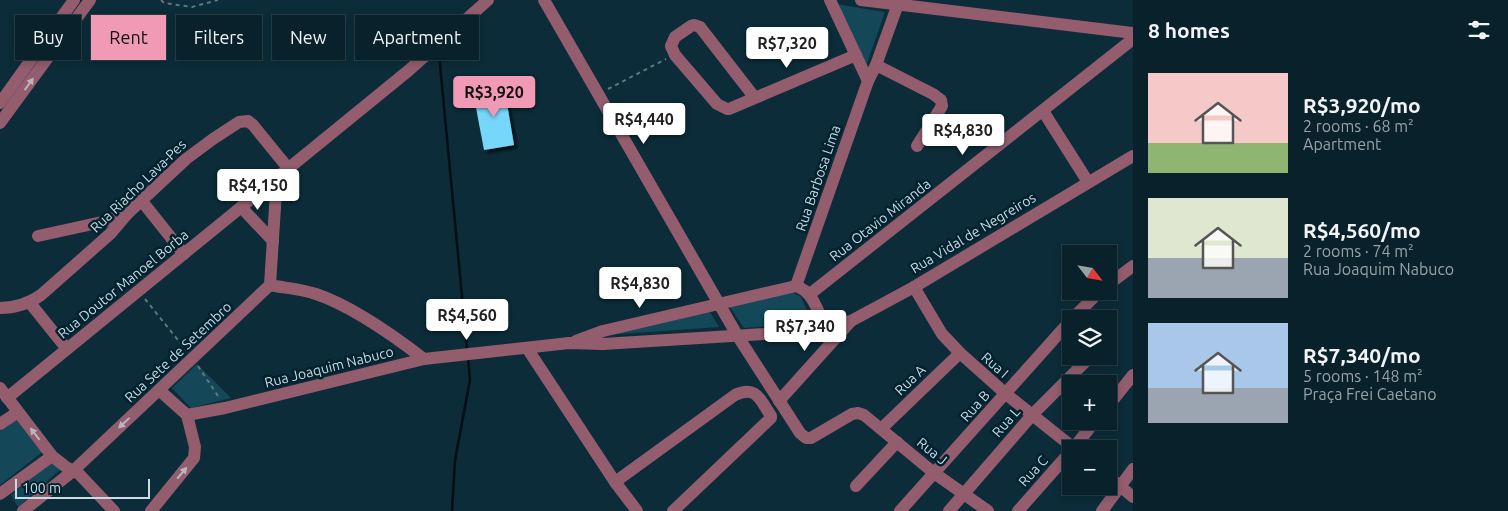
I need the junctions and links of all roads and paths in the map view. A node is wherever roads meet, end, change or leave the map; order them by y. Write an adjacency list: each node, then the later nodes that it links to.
1 (74, 0): 18 (street)
2 (90, 0): 20 (street, one-way to 2)
3 (161, 0): 4 (path)
4 (218, 0)
5 (488, 0): 23 (street, Rua Doutor Manoel Borba)
6 (544, 0): 16 (street)
7 (830, 0): 13 (street)
8 (860, 0): 9 (street)
9 (898, 4): 10 (street); 14 (street, Rua Barbosa Lima)
10 (1133, 33)
11 (1133, 39): 19 (street, Rua Otavio Miranda)
12 (675, 55): 16 (path); 17 (street); 17 (street)
13 (856, 55): 15 (street); 17 (street)
14 (876, 65): 15 (street, Rua Barbosa Lima); 21 (street)
15 (868, 81): 35 (street, Rua Barbosa Lima)
16 (598, 94): 41 (street)
17 (755, 98)
18 (0, 103)
19 (1043, 111): 25 (street); 38 (street, Rua Otavio Miranda)
20 (0, 123)
21 (917, 146)
22 (1133, 156): 25 (street, Rua Vidal de Negreiros)
23 (288, 168): 24 (street, Rua Doutor Manoel Borba); 26 (street, Rua Riacho Lava-Pes)
24 (277, 176): 27 (street, Rua Doutor Manoel Borba); 30 (street)
25 (1088, 182): 36 (street, Rua Vidal de Negreiros)
26 (141, 200): 28 (street, Rua Riacho Lava-Pes); 31 (street)
27 (241, 207): 30 (street); 31 (street, Rua Doutor Manoel Borba)
28 (128, 214): 29 (street); 40 (street, Rua Riacho Lava-Pes)
29 (38, 236)
30 (273, 241): 34 (street)
31 (184, 254): 37 (street, Rua Doutor Manoel Borba)
32 (1133, 266): 33 (street)
33 (1118, 277)
34 (270, 285): 52 (street, Rua Sete de Setembro); 53 (street)
35 (796, 286): 38 (street); 41 (street)
36 (914, 287): 44 (street, Rua Vidal de Negreiros); 51 (street, Rua I)
37 (138, 292): 50 (street, Rua Doutor Manoel Borba); 52 (path)
38 (810, 294): 45 (street)
39 (1091, 300): 43 (street, Rua B)
40 (30, 303): 42 (street, Rua Riacho Lava-Pes); 50 (street)
41 (720, 304): 47 (street); 48 (street)
42 (0, 308)
43 (1081, 310)
44 (851, 321): 45 (street, Rua Vidal de Negreiros); 60 (street)
45 (825, 327): 47 (street, Rua Vidal de Negreiros)
46 (1062, 330): 58 (street, Rua B)
47 (738, 336): 48 (street, Rua Vidal de Negreiros); 60 (street)
48 (569, 343): 49 (street, Rua Joaquim Nabuco)
49 (527, 348): 53 (street, Rua Joaquim Nabuco); 77 (street)
50 (67, 349): 57 (street, Rua Doutor Manoel Borba)
51 (960, 353): 58 (street, Rua I); 67 (street, Rua A)
52 (193, 357): 56 (street, Rua Sete de Setembro); 61 (path)
53 (429, 359): 61 (street, Rua Joaquim Nabuco)
54 (1082, 365): 64 (street, Rua L)
55 (1133, 375): 59 (street)
56 (160, 390): 65 (street); 75 (street, Rua Sete de Setembro, one-way to 75)
57 (4, 393): 62 (street)
58 (1006, 394): 64 (street, Rua I); 76 (street, Rua B)
59 (1117, 395)
60 (780, 404): 63 (street); 67 (street, Rua J)
61 (225, 408): 65 (street, Rua Joaquim Nabuco)
62 (18, 412): 66 (street); 72 (street, one-way to 62)
63 (770, 414): 77 (street); 88 (street)
64 (1033, 414): 69 (street, Rua I); 82 (street, Rua L)
65 (186, 415): 86 (street, one-way to 65)
66 (0, 424)
67 (882, 428): 71 (street, Rua J)
68 (1089, 430): 70 (street, Rua C)
69 (1063, 440)
70 (1080, 440)
71 (897, 442): 76 (street, Rua J); 79 (street)
72 (52, 456): 75 (street); 81 (street)
73 (1062, 461): 92 (street, Rua C)
74 (1133, 469): 80 (street)
75 (73, 471): 84 (street, Rua Sete de Setembro); 85 (street)
76 (934, 473): 82 (street, Rua J); 89 (street, Rua B)
77 (615, 482): 87 (street)
78 (1117, 484): 80 (street)
79 (856, 486)
80 (1120, 486): 83 (street); 93 (street)
81 (0, 494)
82 (964, 494): 90 (street, Rua L); 91 (street, Rua J)
83 (1133, 497)
84 (23, 511)
85 (114, 511)
86 (151, 511)
87 (637, 511)
88 (673, 511)
89 (900, 511)
90 (949, 511)
91 (988, 511)
92 (1018, 511)
93 (1102, 511)

